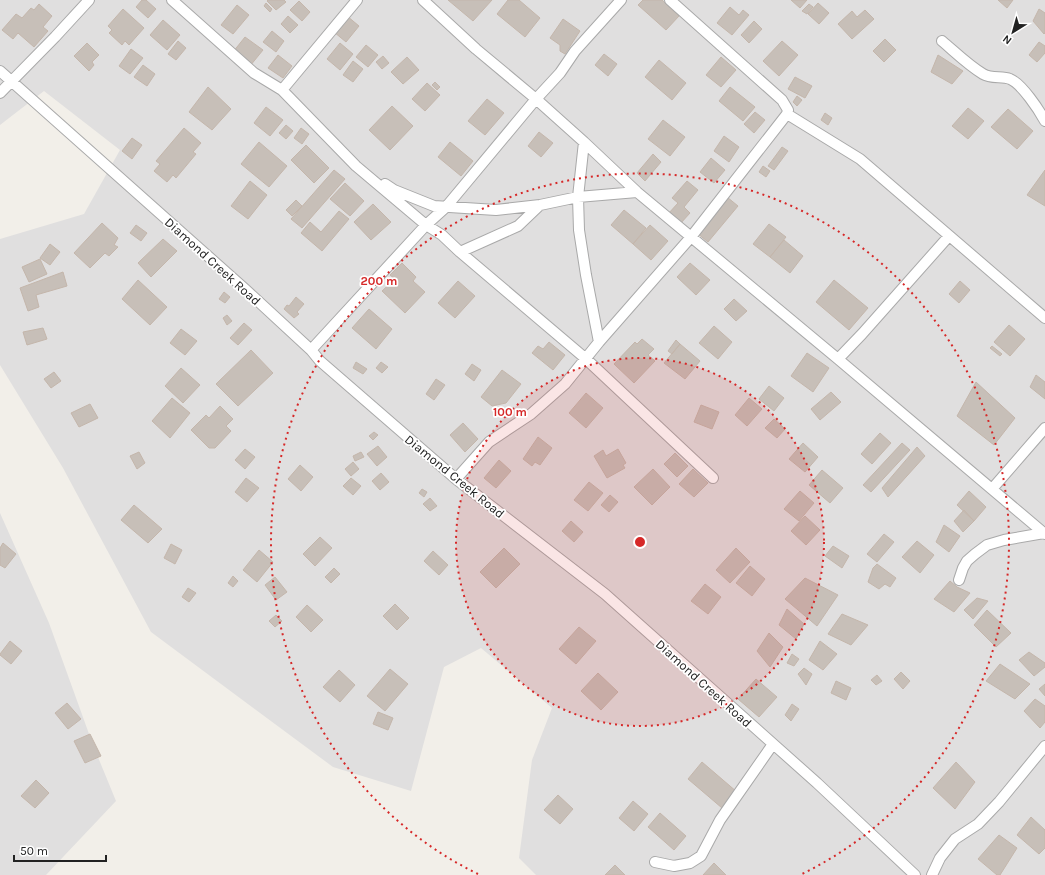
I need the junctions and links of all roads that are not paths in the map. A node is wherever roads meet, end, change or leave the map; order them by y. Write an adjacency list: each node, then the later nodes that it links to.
1 (89, 0): 9 (street)
2 (172, 0): 10 (street)
3 (358, 0): 10 (street)
4 (423, 0): 12 (street)
5 (621, 0): 12 (street)
6 (670, 0): 13 (street)
7 (942, 41): 14 (street)
8 (0, 71): 9 (street, Diamond Creek Road)
9 (11, 80): 11 (street); 27 (street, Diamond Creek Road)
10 (282, 90): 16 (street)
11 (0, 93)
12 (536, 99): 15 (street); 20 (street)
13 (788, 114): 22 (street); 23 (street)
14 (1045, 121)
15 (584, 142): 17 (street); 18 (street)
16 (356, 166): 20 (street); 21 (street)
17 (637, 192): 18 (street); 23 (street)
18 (578, 197): 19 (street); 26 (street)
19 (540, 205): 20 (street); 24 (street)
20 (446, 207): 21 (street)
21 (426, 225): 24 (street); 27 (street)
22 (949, 236): 25 (street); 29 (street)
23 (691, 237): 26 (street); 29 (street)
24 (460, 252): 28 (street)
25 (1045, 318)
26 (599, 342): 28 (street)
27 (311, 350): 32 (street, Diamond Creek Road)
28 (586, 358): 31 (street); 32 (street)
29 (838, 359): 33 (street)
30 (1045, 428): 33 (street)
31 (713, 478)
32 (456, 479): 36 (street, Diamond Creek Road)
33 (992, 489): 34 (street)
34 (1044, 533): 35 (street)
35 (959, 580)
36 (773, 744): 38 (street); 39 (street, Diamond Creek Road)
37 (1045, 746): 40 (street)
38 (655, 862)
39 (915, 875)
40 (932, 875)

